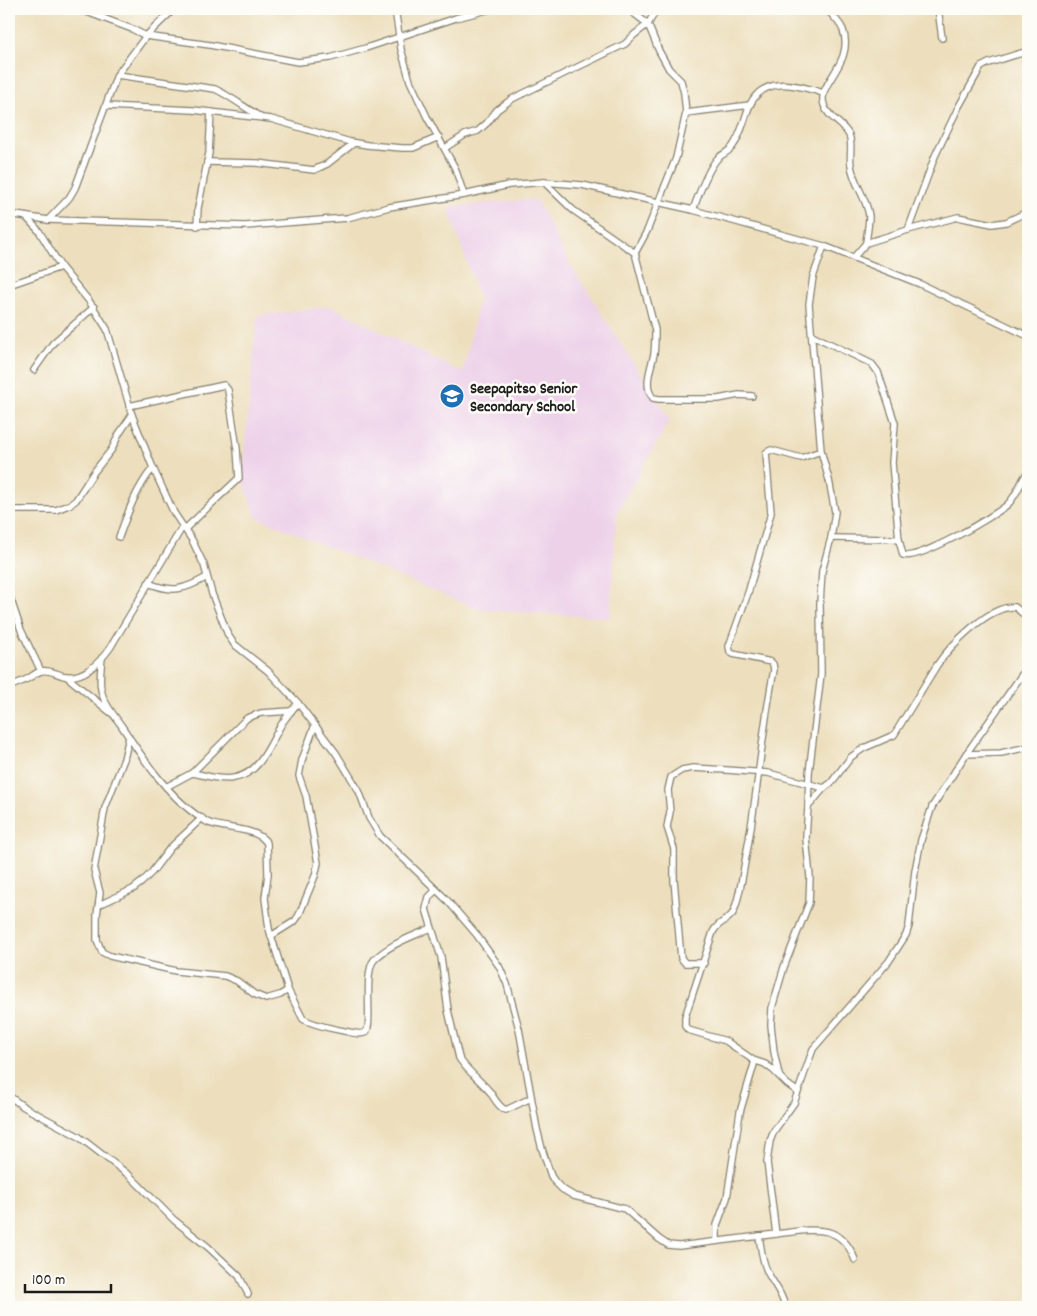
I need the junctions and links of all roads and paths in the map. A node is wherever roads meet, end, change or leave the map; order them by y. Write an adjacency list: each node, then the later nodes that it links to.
1 (79, 9): 10 (street)
2 (174, 9): 10 (street)
3 (394, 9): 11 (street)
4 (491, 9): 11 (street)
5 (628, 9): 9 (street)
6 (657, 9): 9 (street)
7 (827, 9): 15 (street)
8 (938, 9): 12 (street)
9 (648, 24): 19 (street); 23 (street)
10 (146, 36): 11 (street); 14 (street)
11 (400, 38): 21 (street)
12 (942, 38)
13 (1028, 51): 34 (street)
14 (117, 75): 17 (street); 20 (street)
15 (823, 92): 16 (street); 35 (street)
16 (750, 105): 19 (street); 29 (street)
17 (106, 106): 18 (street); 32 (street)
18 (211, 112): 20 (street); 24 (street)
19 (686, 113): 27 (street)
20 (261, 118): 22 (street)
21 (439, 137): 22 (street); 23 (street)
22 (354, 143): 24 (street)
23 (445, 148): 26 (street)
24 (207, 162): 33 (street)
25 (544, 182): 26 (street); 27 (street); 37 (street)
26 (464, 195): 33 (street)
27 (658, 201): 29 (street); 37 (street)
28 (1028, 209): 34 (street)
29 (693, 210): 36 (street)
30 (9, 214): 31 (street)
31 (26, 217): 32 (street); 39 (street)
32 (48, 220): 33 (street)
33 (197, 226)
34 (908, 230): 35 (street)
35 (866, 243): 38 (street)
36 (824, 246): 38 (street); 42 (street)
37 (634, 253): 45 (street)
38 (854, 257): 43 (street)
39 (61, 267): 40 (street); 41 (street)
40 (9, 285)
41 (94, 307): 44 (street); 46 (street)
42 (812, 335): 48 (street); 55 (street)
43 (1028, 336)
44 (34, 370)
45 (752, 396)
46 (129, 406): 47 (street); 52 (street)
47 (132, 415): 49 (street); 51 (street)
48 (821, 452): 54 (street); 73 (street)
49 (153, 468): 52 (street); 53 (street)
50 (1028, 472): 55 (street)
51 (9, 510)
52 (184, 527): 56 (street); 57 (street)
53 (119, 536)
54 (831, 538): 55 (street); 74 (street)
55 (899, 540)
56 (207, 577): 57 (street); 65 (street)
57 (148, 583): 60 (street)
58 (9, 594): 62 (street)
59 (1028, 618): 76 (street)
60 (102, 658): 63 (street); 67 (street)
61 (1028, 666): 71 (street)
62 (41, 671): 63 (street); 64 (street)
63 (66, 676): 67 (street)
64 (9, 687)
65 (298, 704): 66 (street); 68 (street)
66 (291, 711): 72 (street); 72 (street)
67 (114, 716): 69 (street)
68 (315, 725): 79 (street); 82 (street)
69 (129, 737): 75 (street); 80 (street)
70 (1028, 747): 71 (street)
71 (966, 754): 87 (street)
72 (192, 773): 75 (street)
73 (758, 773): 74 (street); 83 (street); 83 (street)
74 (809, 785): 76 (street); 77 (street)
75 (166, 787): 78 (street)
76 (824, 788): 77 (street)
77 (808, 807): 86 (street)
78 (202, 818): 80 (street); 82 (street)
79 (436, 890): 81 (street); 89 (street)
80 (99, 905): 84 (street)
81 (431, 928): 84 (street); 89 (street)
82 (271, 936): 84 (street)
83 (704, 963): 85 (street)
84 (288, 990)
85 (755, 1061): 86 (street); 92 (street)
86 (779, 1075): 87 (street)
87 (798, 1092): 90 (street)
88 (9, 1096): 94 (street)
89 (531, 1098): 92 (street)
90 (776, 1234): 91 (street); 93 (street)
91 (759, 1236): 92 (street); 95 (street)
92 (717, 1241)
93 (855, 1260)
94 (248, 1294)
95 (786, 1307)

